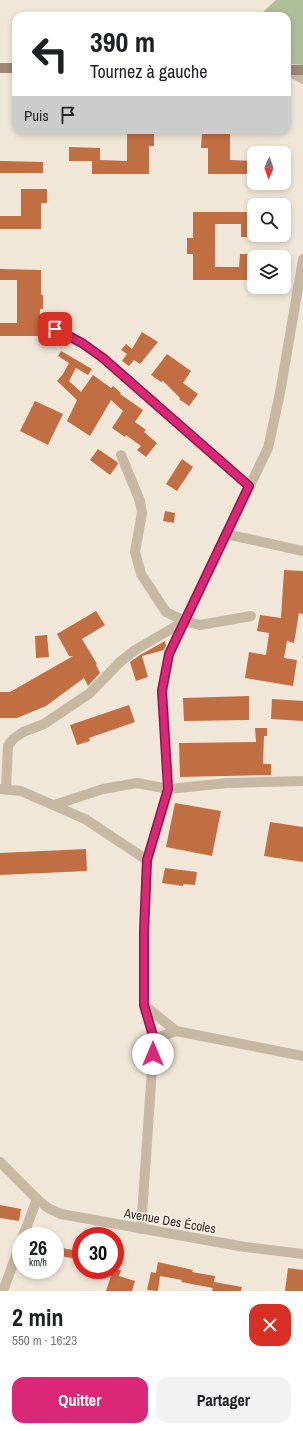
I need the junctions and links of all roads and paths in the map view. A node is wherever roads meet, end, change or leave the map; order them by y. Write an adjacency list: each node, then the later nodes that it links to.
1 (0, 68): 2 (main road)
2 (12, 68)
3 (291, 70): 4 (main road)
4 (303, 70)
5 (291, 72): 6 (street)
6 (303, 79)
7 (303, 259): 10 (street)
8 (55, 329): 10 (street)
9 (121, 455): 14 (street)
10 (249, 486): 11 (street)
11 (226, 534): 12 (street); 14 (street)
12 (303, 551)
13 (251, 616): 14 (street)
14 (185, 621): 16 (street); 17 (street)
15 (303, 781): 17 (street)
16 (3, 789): 18 (street)
17 (168, 789): 18 (street); 19 (street)
18 (54, 805): 19 (street)
19 (147, 860): 20 (street)
20 (144, 1005): 21 (street); 22 (street)
21 (176, 1031): 22 (street); 23 (street)
22 (154, 1039): 27 (street)
23 (303, 1056)
24 (0, 1162): 25 (street, Avenue Des Écoles)
25 (37, 1199): 26 (street); 27 (street, Avenue Des Écoles)
26 (26, 1227)
27 (141, 1229): 28 (street, Avenue Des Écoles)
28 (303, 1254)
29 (12, 1266): 30 (street)
30 (3, 1291)

